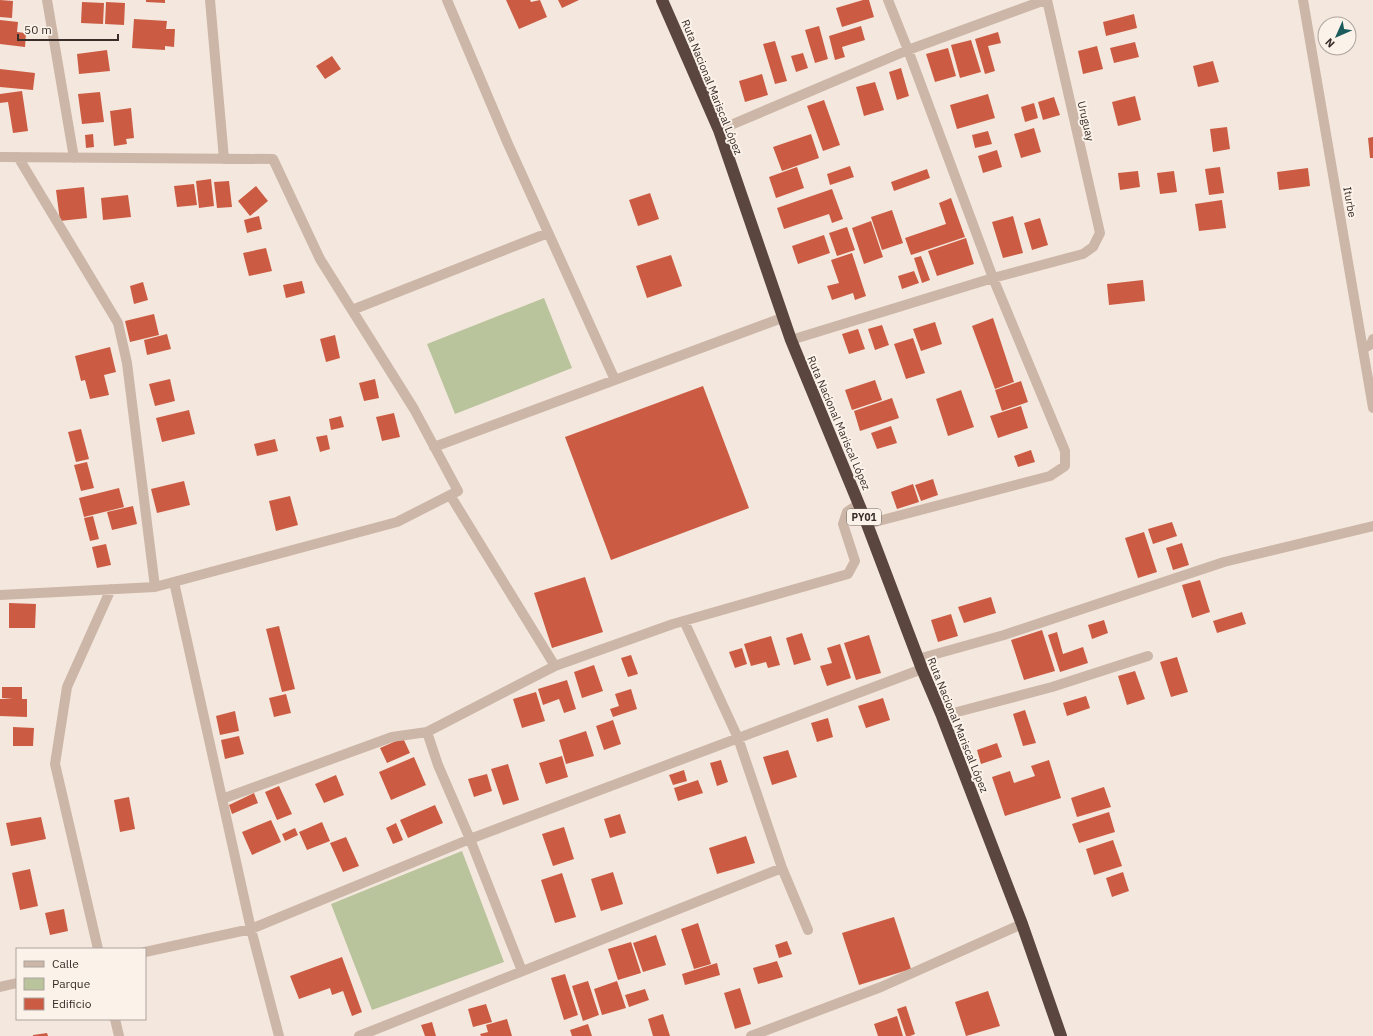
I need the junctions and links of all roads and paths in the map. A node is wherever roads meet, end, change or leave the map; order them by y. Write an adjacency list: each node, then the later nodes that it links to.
1 (47, 0): 12 (street)
2 (210, 0): 13 (street)
3 (447, 0): 14 (street)
4 (662, 0): 9 (highway, Ruta Nacional Mariscal López / PY01)
5 (888, 0): 8 (street)
6 (1046, 0): 8 (street); 15 (street, Uruguay)
7 (1304, 0): 20 (street, Iturbe)
8 (908, 50): 9 (street); 15 (street)
9 (719, 130): 17 (highway, Ruta Nacional Mariscal López / PY01)
10 (0, 157): 11 (street)
11 (18, 157): 12 (street); 29 (street)
12 (74, 158): 13 (street)
13 (224, 159): 16 (street)
14 (548, 233): 16 (street); 21 (street)
15 (993, 278): 19 (street); 26 (street)
16 (352, 310): 23 (street)
17 (782, 318): 19 (highway, Ruta Nacional Mariscal López / PY01); 21 (street)
18 (1373, 338): 20 (street)
19 (791, 340): 25 (highway, Ruta Nacional Mariscal López / PY01)
20 (1363, 349): 22 (street, Iturbe)
21 (615, 380): 23 (street)
22 (1373, 408)
23 (434, 447): 24 (street)
24 (450, 495): 28 (street); 35 (street)
25 (859, 504): 26 (highway, Ruta Nacional Mariscal López / PY01); 32 (street)
26 (867, 524): 34 (highway, Ruta Nacional Mariscal López / PY01)
27 (1373, 526): 34 (street)
28 (174, 582): 29 (street); 39 (street)
29 (155, 587): 30 (street)
30 (111, 589): 31 (street); 45 (street)
31 (0, 595)
32 (684, 621): 35 (street); 38 (street)
33 (1148, 656): 36 (street)
34 (920, 664): 36 (highway, Ruta Nacional Mariscal López / PY01); 38 (street)
35 (555, 666): 37 (street)
36 (942, 716): 42 (highway, Ruta Nacional Mariscal López / PY01)
37 (427, 732): 39 (street); 40 (street)
38 (738, 738): 40 (street); 41 (street)
39 (222, 799): 43 (street)
40 (470, 839): 43 (street); 47 (street)
41 (782, 868): 44 (street); 47 (street)
42 (1022, 924): 54 (street); 55 (highway, Ruta Nacional Mariscal López / PY01)
43 (251, 929): 46 (street); 52 (street)
44 (808, 930)
45 (98, 948)
46 (146, 952)
47 (522, 971): 53 (street)
48 (16, 983): 49 (street)
49 (0, 987)
50 (115, 1020): 51 (street)
51 (119, 1036)
52 (279, 1036)
53 (359, 1036)
54 (751, 1036)
55 (1062, 1036)

